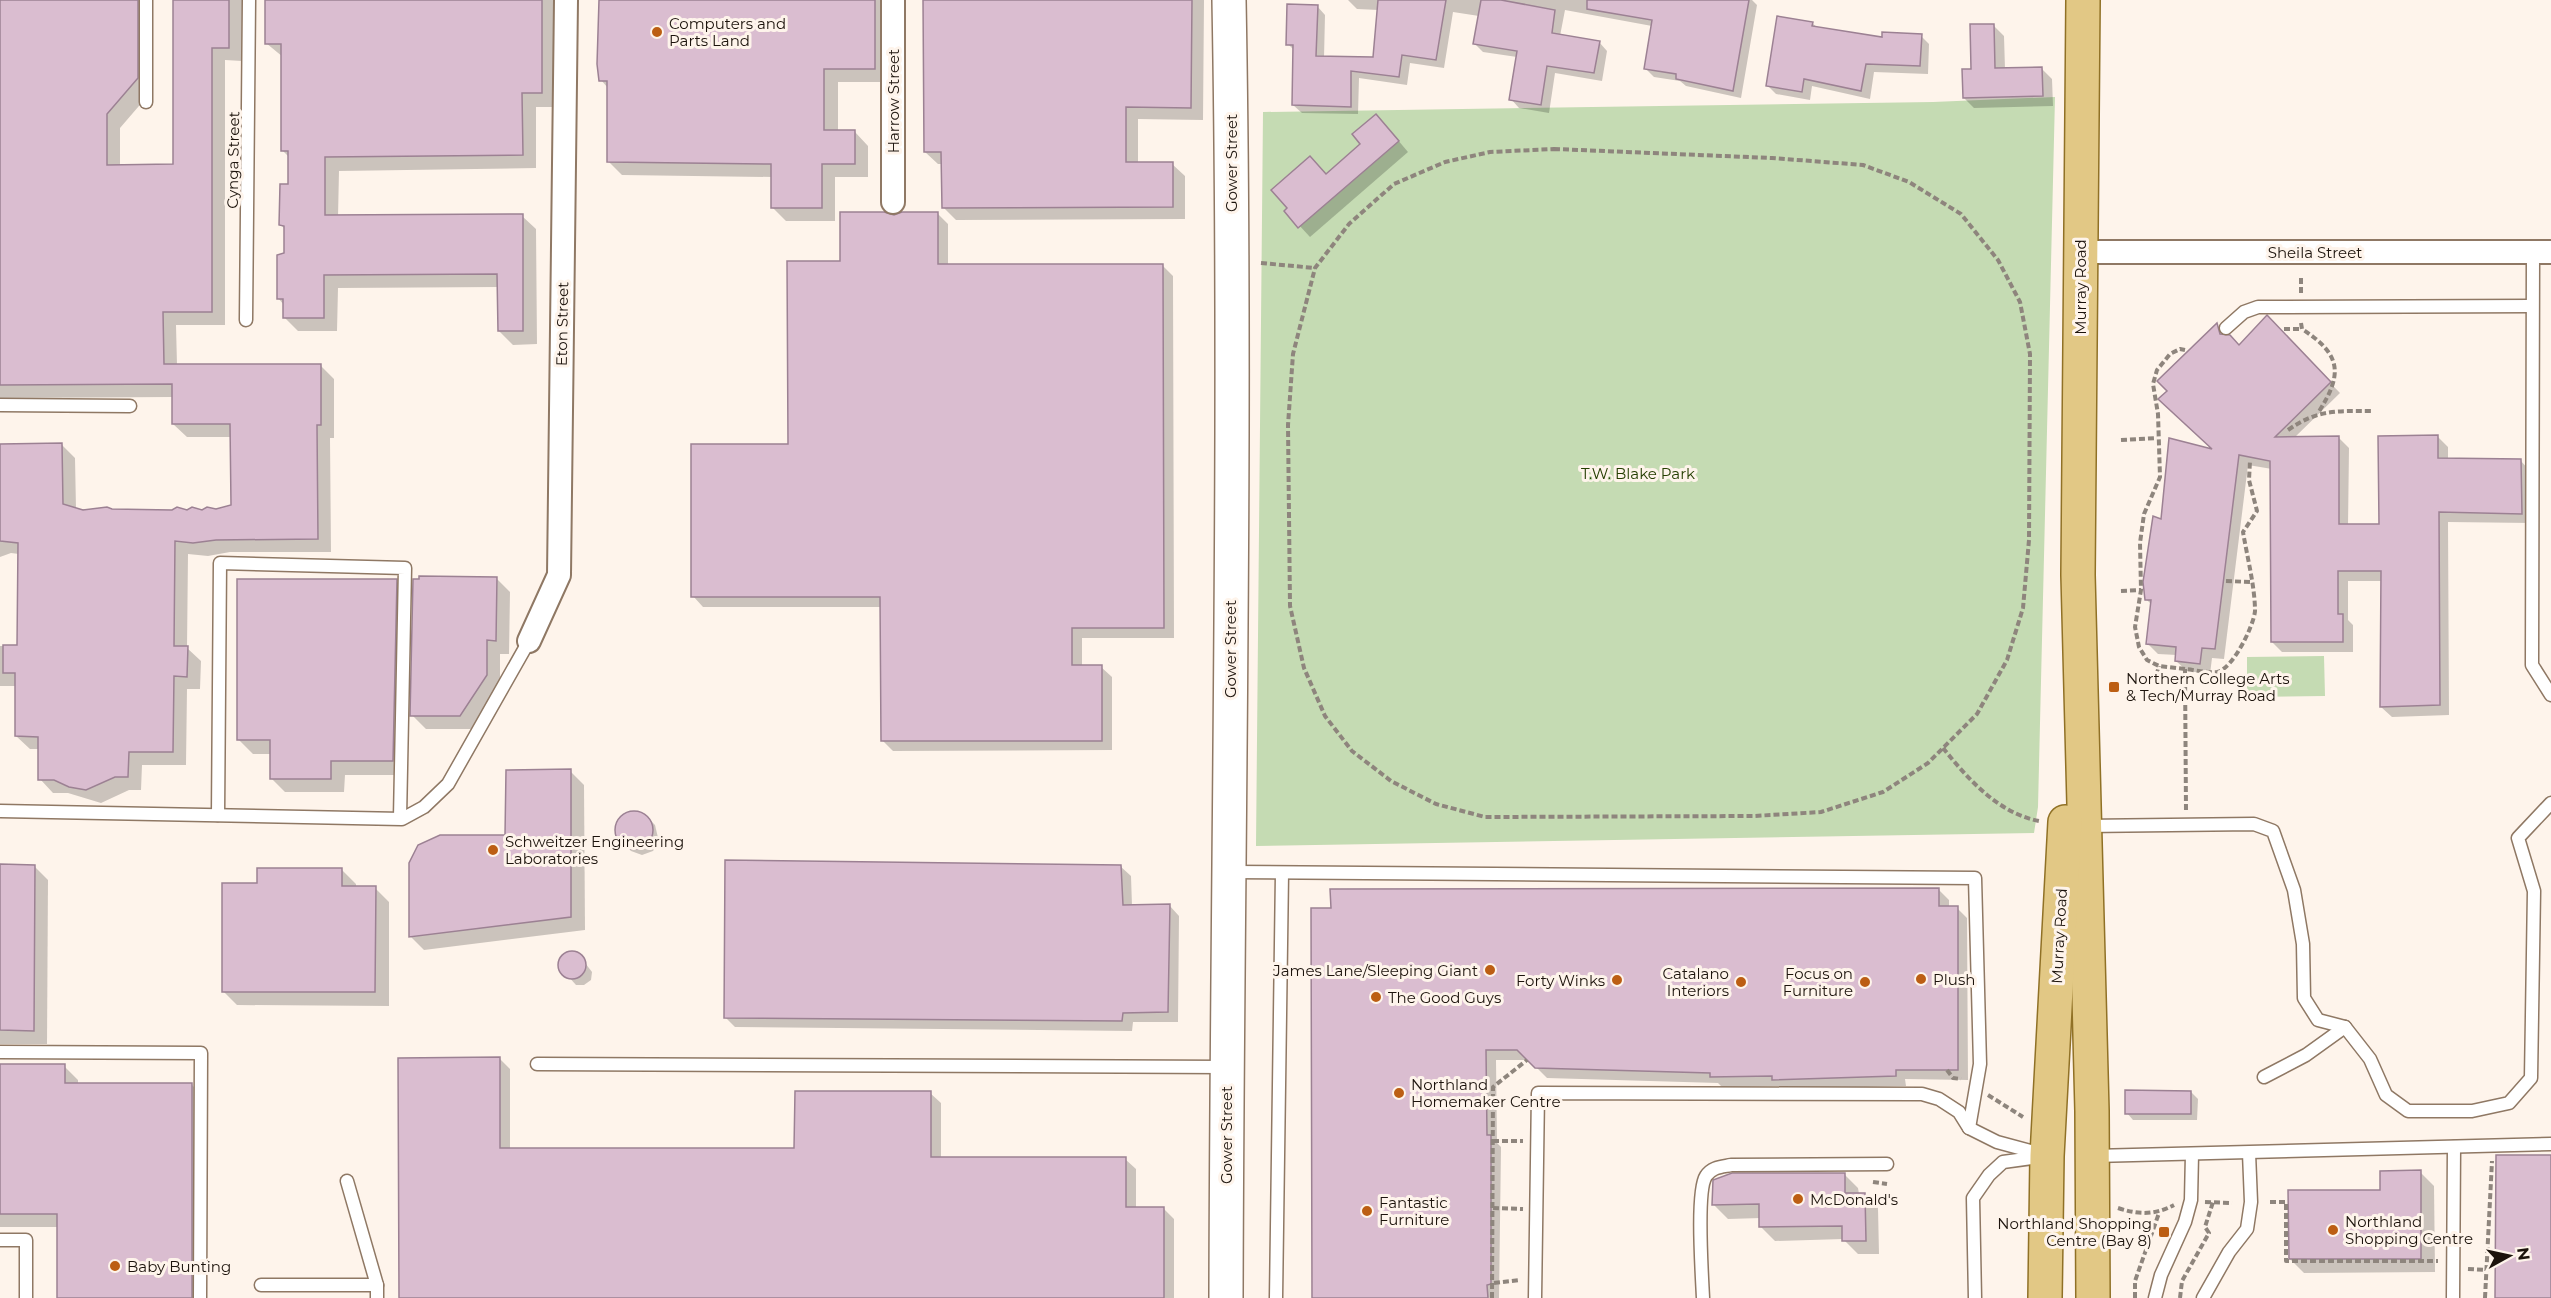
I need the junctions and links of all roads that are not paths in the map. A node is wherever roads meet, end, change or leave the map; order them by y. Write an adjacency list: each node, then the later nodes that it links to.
1 (146, 0): 7 (lane)
2 (249, 0): 12 (lane, Cynga Street)
3 (566, 0): 17 (street, Eton Street)
4 (893, 0): 8 (street, Harrow Street)
5 (1229, 0): 24 (street, Gower Street)
6 (2083, 0): 9 (main road, Murray Road)
7 (146, 102)
8 (894, 202)
9 (2080, 252): 10 (street, Sheila Street); 16 (main road, Murray Road)
10 (2542, 252): 11 (lane)
11 (2532, 306): 13 (lane); 18 (lane)
12 (246, 320)
13 (2226, 328)
14 (0, 405): 15 (lane)
15 (130, 406)
16 (2078, 574): 23 (main road, Murray Road); 36 (main road, Murray Road)
17 (529, 641): 22 (lane)
18 (2551, 695)
19 (2551, 803): 26 (lane)
20 (0, 811): 21 (lane)
21 (218, 815): 22 (lane); 22 (lane)
22 (400, 818)
23 (2085, 826): 26 (lane); 37 (main road, Murray Road)
24 (1229, 872): 25 (lane); 29 (street, Gower Street)
25 (1282, 873): 31 (lane); 46 (lane)
26 (2345, 1027): 30 (lane)
27 (0, 1052): 44 (lane)
28 (537, 1064): 29 (lane)
29 (1227, 1066): 45 (street, Gower Street)
30 (2264, 1077)
31 (1969, 1128): 36 (lane); 47 (lane)
32 (2551, 1144): 33 (lane)
33 (2454, 1147): 34 (lane); 54 (lane)
34 (2249, 1153): 35 (lane); 53 (lane)
35 (2192, 1154): 37 (lane); 52 (lane)
36 (2047, 1156): 37 (main road); 49 (lane); 50 (main road, Murray Road)
37 (2093, 1156): 51 (main road, Murray Road)
38 (1887, 1164): 48 (lane)
39 (347, 1181): 42 (lane)
40 (0, 1240): 43 (lane)
41 (261, 1285): 42 (lane)
42 (377, 1292)
43 (26, 1298)
44 (200, 1298)
45 (1226, 1298)
46 (1276, 1298)
47 (1535, 1298)
48 (1703, 1298)
49 (1975, 1298)
50 (2045, 1298)
51 (2093, 1298)
52 (2155, 1298)
53 (2203, 1298)
54 (2453, 1298)

